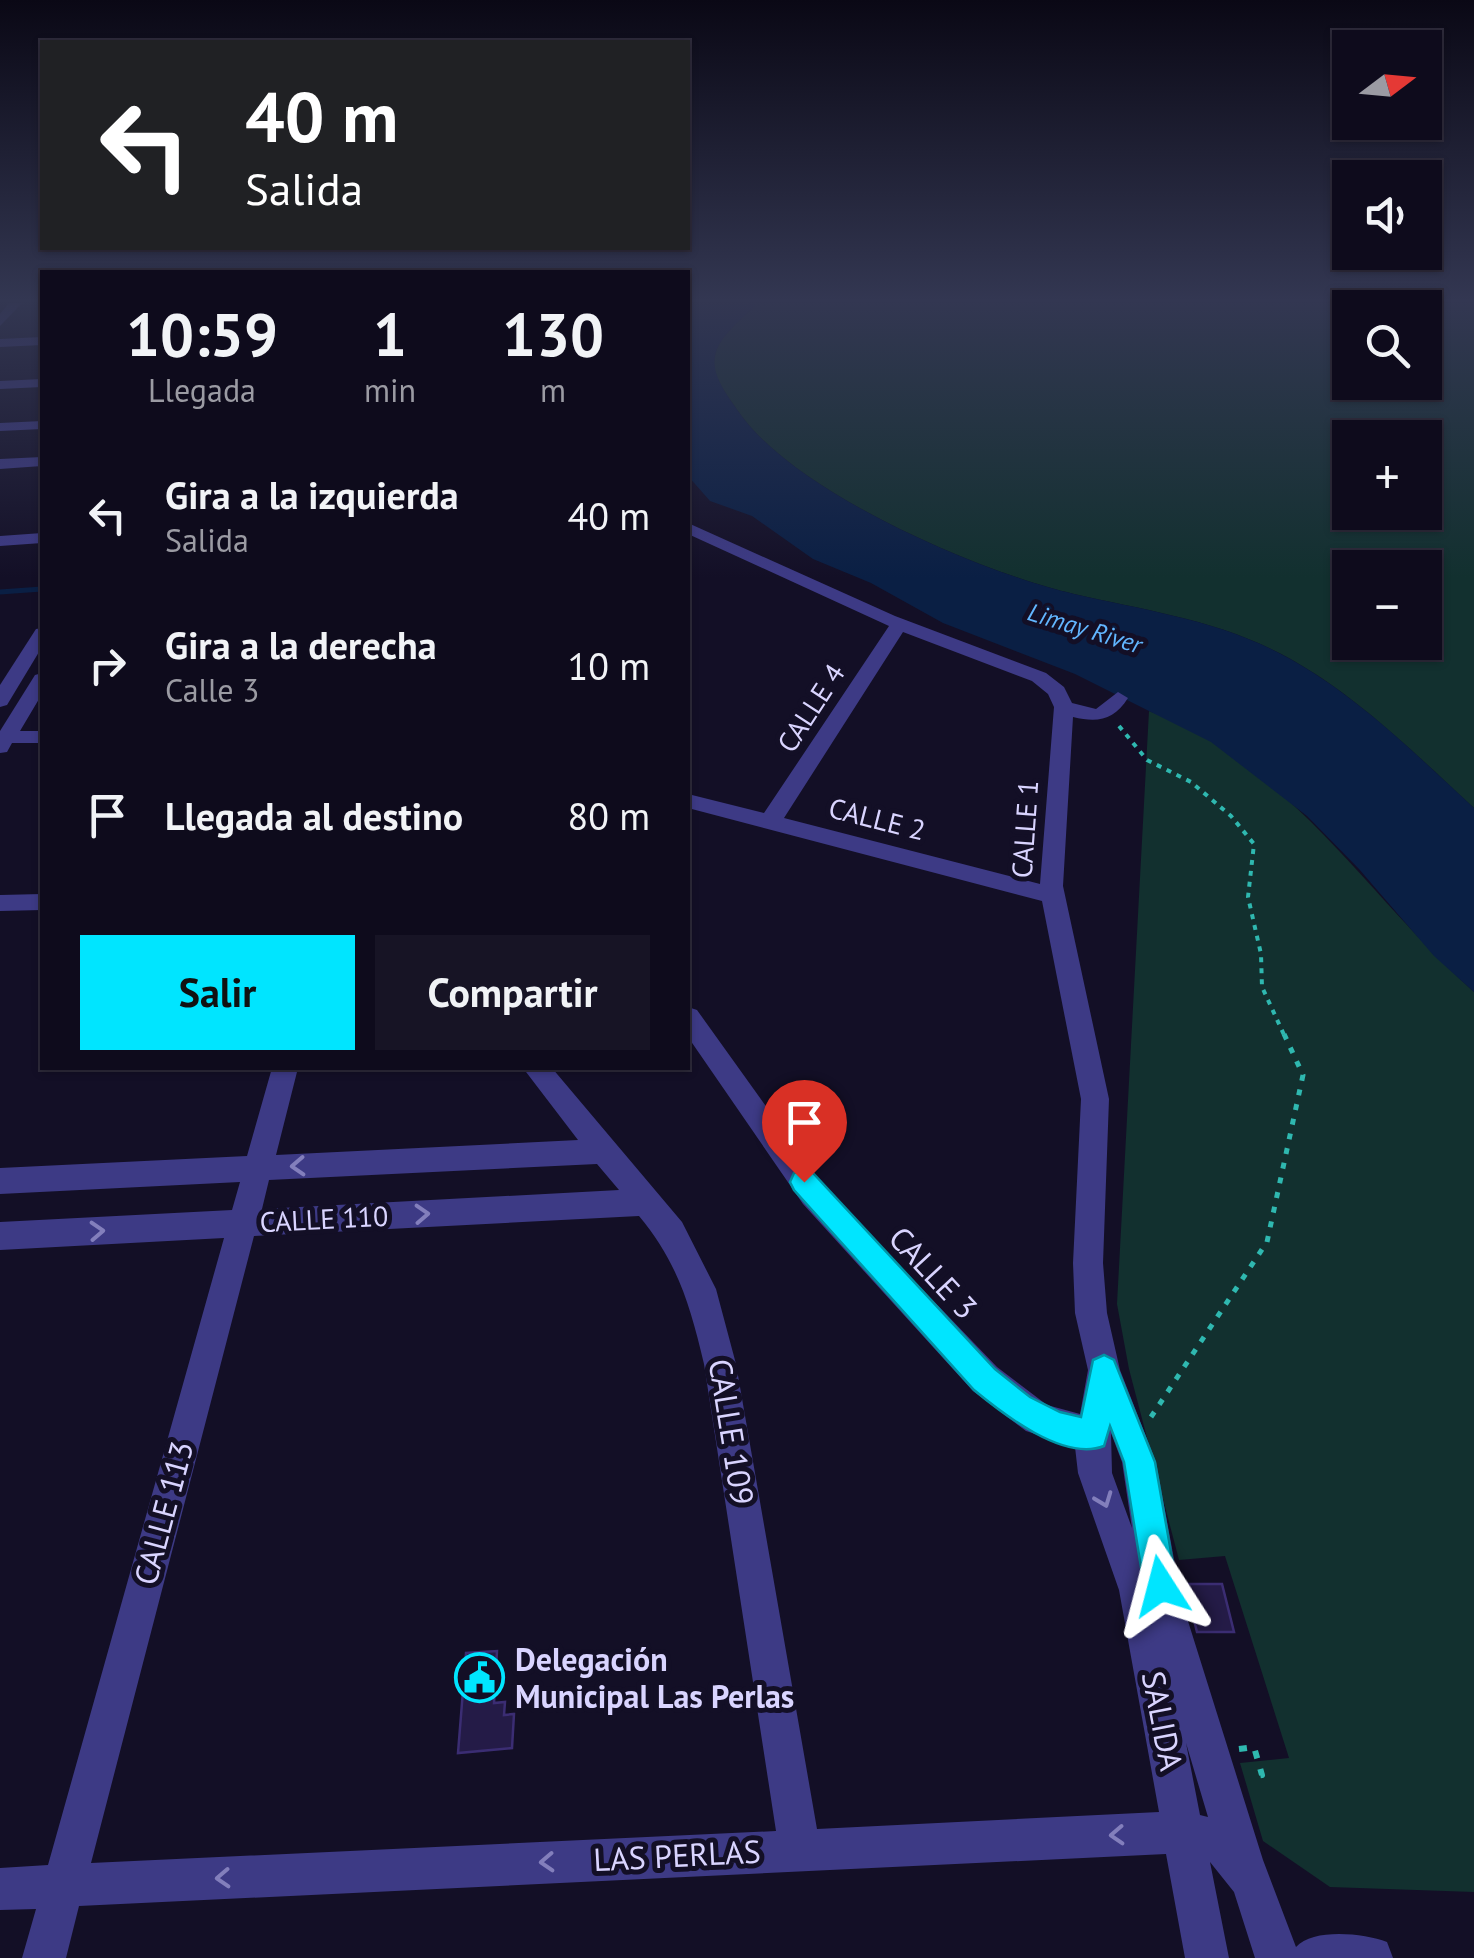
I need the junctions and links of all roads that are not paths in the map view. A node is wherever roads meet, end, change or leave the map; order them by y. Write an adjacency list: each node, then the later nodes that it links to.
1 (40, 426): 2 (street)
2 (0, 427)
3 (40, 462): 4 (street)
4 (0, 464)
5 (691, 536): 8 (street)
6 (40, 538): 7 (street)
7 (0, 540)
8 (899, 624): 14 (street); 18 (street, CALLE 4)
9 (34, 662): 10 (street); 12 (street)
10 (0, 665)
11 (40, 681): 16 (street)
12 (0, 702)
13 (1113, 705): 14 (street)
14 (1064, 708): 19 (street, CALLE 1)
15 (40, 737): 16 (street)
16 (2, 740)
17 (690, 802): 18 (street, CALLE 2)
18 (770, 822): 19 (street, CALLE 2)
19 (1051, 895): 31 (street, CALLE 1)
20 (40, 902): 21 (street)
21 (0, 903)
22 (690, 1020): 32 (street, CALLE 3)
23 (284, 1070): 26 (street, CALLE 113)
24 (538, 1070): 25 (street, CALLE 109)
25 (605, 1151): 26 (street, CALLE 110, one-way to 26); 28 (street, CALLE 109)
26 (258, 1168): 27 (street, CALLE 110); 29 (street, CALLE 113)
27 (0, 1181)
28 (647, 1202): 29 (street, CALLE 110, one-way to 28); 34 (street, CALLE 109)
29 (242, 1223): 30 (street, CALLE 110, one-way to 29); 36 (street, CALLE 113)
30 (0, 1236)
31 (1104, 1370): 32 (street, SALIDA); 35 (street)
32 (1093, 1435): 33 (street, SALIDA, one-way to 33)
33 (1183, 1832): 34 (street, LAS PERLAS, one-way to 34); 35 (street, LAS PERLAS); 39 (street, SALIDA)
34 (800, 1850): 36 (street, LAS PERLAS, one-way to 36)
35 (1242, 1865): 40 (street, LAS PERLAS)
36 (63, 1886): 37 (street, LAS PERLAS); 38 (street, CALLE 113)
37 (0, 1888)
38 (44, 1958)
39 (1207, 1958)
40 (1277, 1958)
41 (1313, 1958): 42 (street)
42 (1371, 1958)

